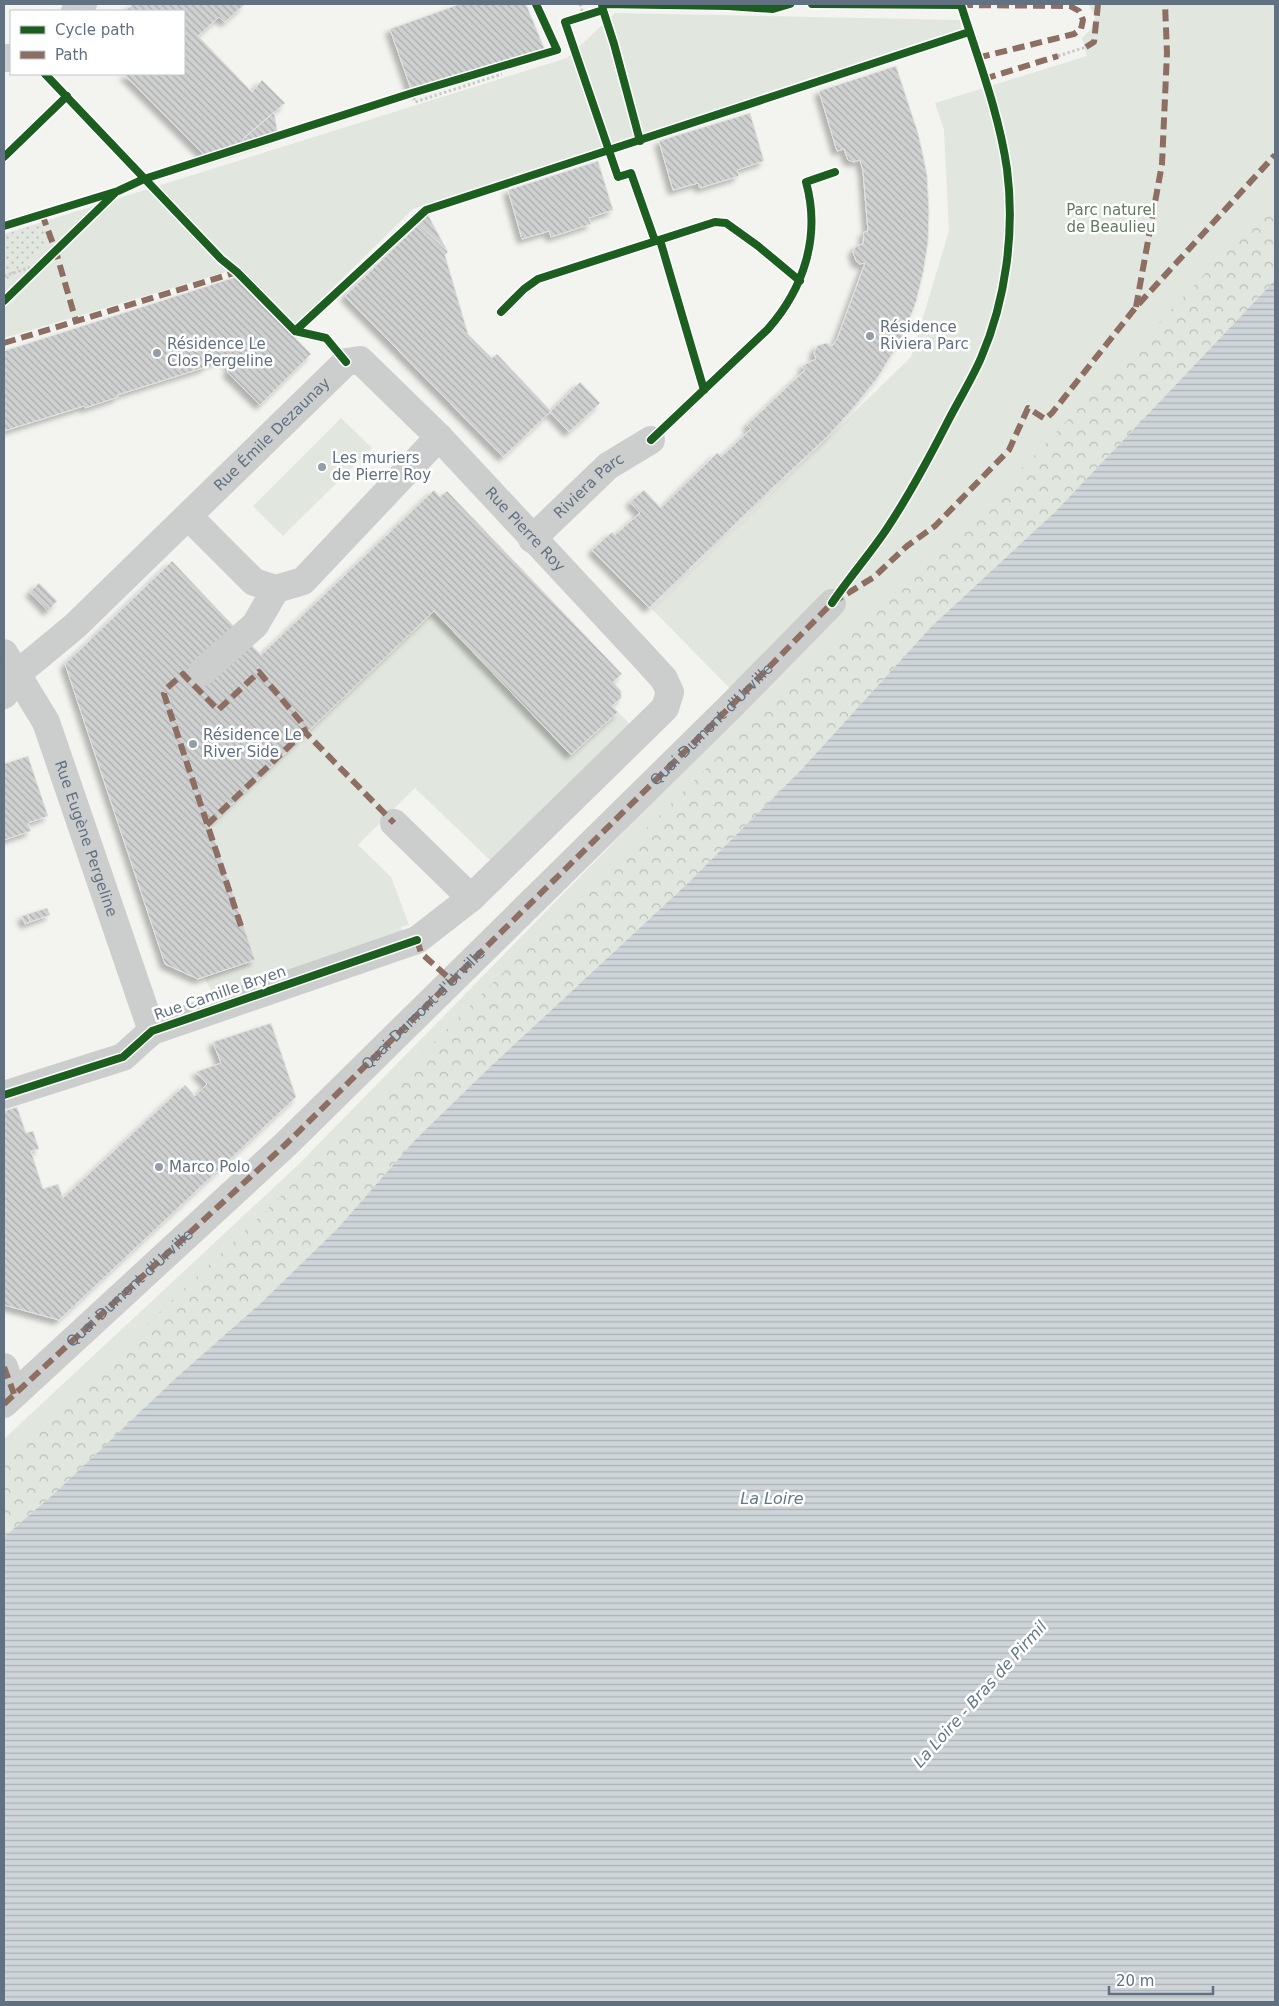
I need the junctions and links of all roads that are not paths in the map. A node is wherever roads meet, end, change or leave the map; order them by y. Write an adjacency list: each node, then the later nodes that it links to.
1 (360, 360): 2 (street, Rue Pierre Roy); 4 (street, Rue Émile Dezaunay)
2 (439, 437): 5 (street, Rue Pierre Roy); 6 (street)
3 (651, 440): 5 (street, Riviera Parc)
4 (189, 517): 6 (street); 9 (street, Rue Émile Dezaunay)
5 (532, 539): 11 (street, Rue Pierre Roy)
6 (276, 589): 8 (street)
7 (832, 603): 15 (street, Quai Dumont d'Urville)
8 (202, 672)
9 (8, 674): 12 (street, Rue Eugène Pergeline)
10 (394, 823): 11 (street)
11 (471, 898): 12 (street, Rue Camille Bryen)
12 (152, 1031): 13 (street, Rue Camille Bryen)
13 (4, 1095)
14 (4, 1367): 15 (street)
15 (9, 1399)

